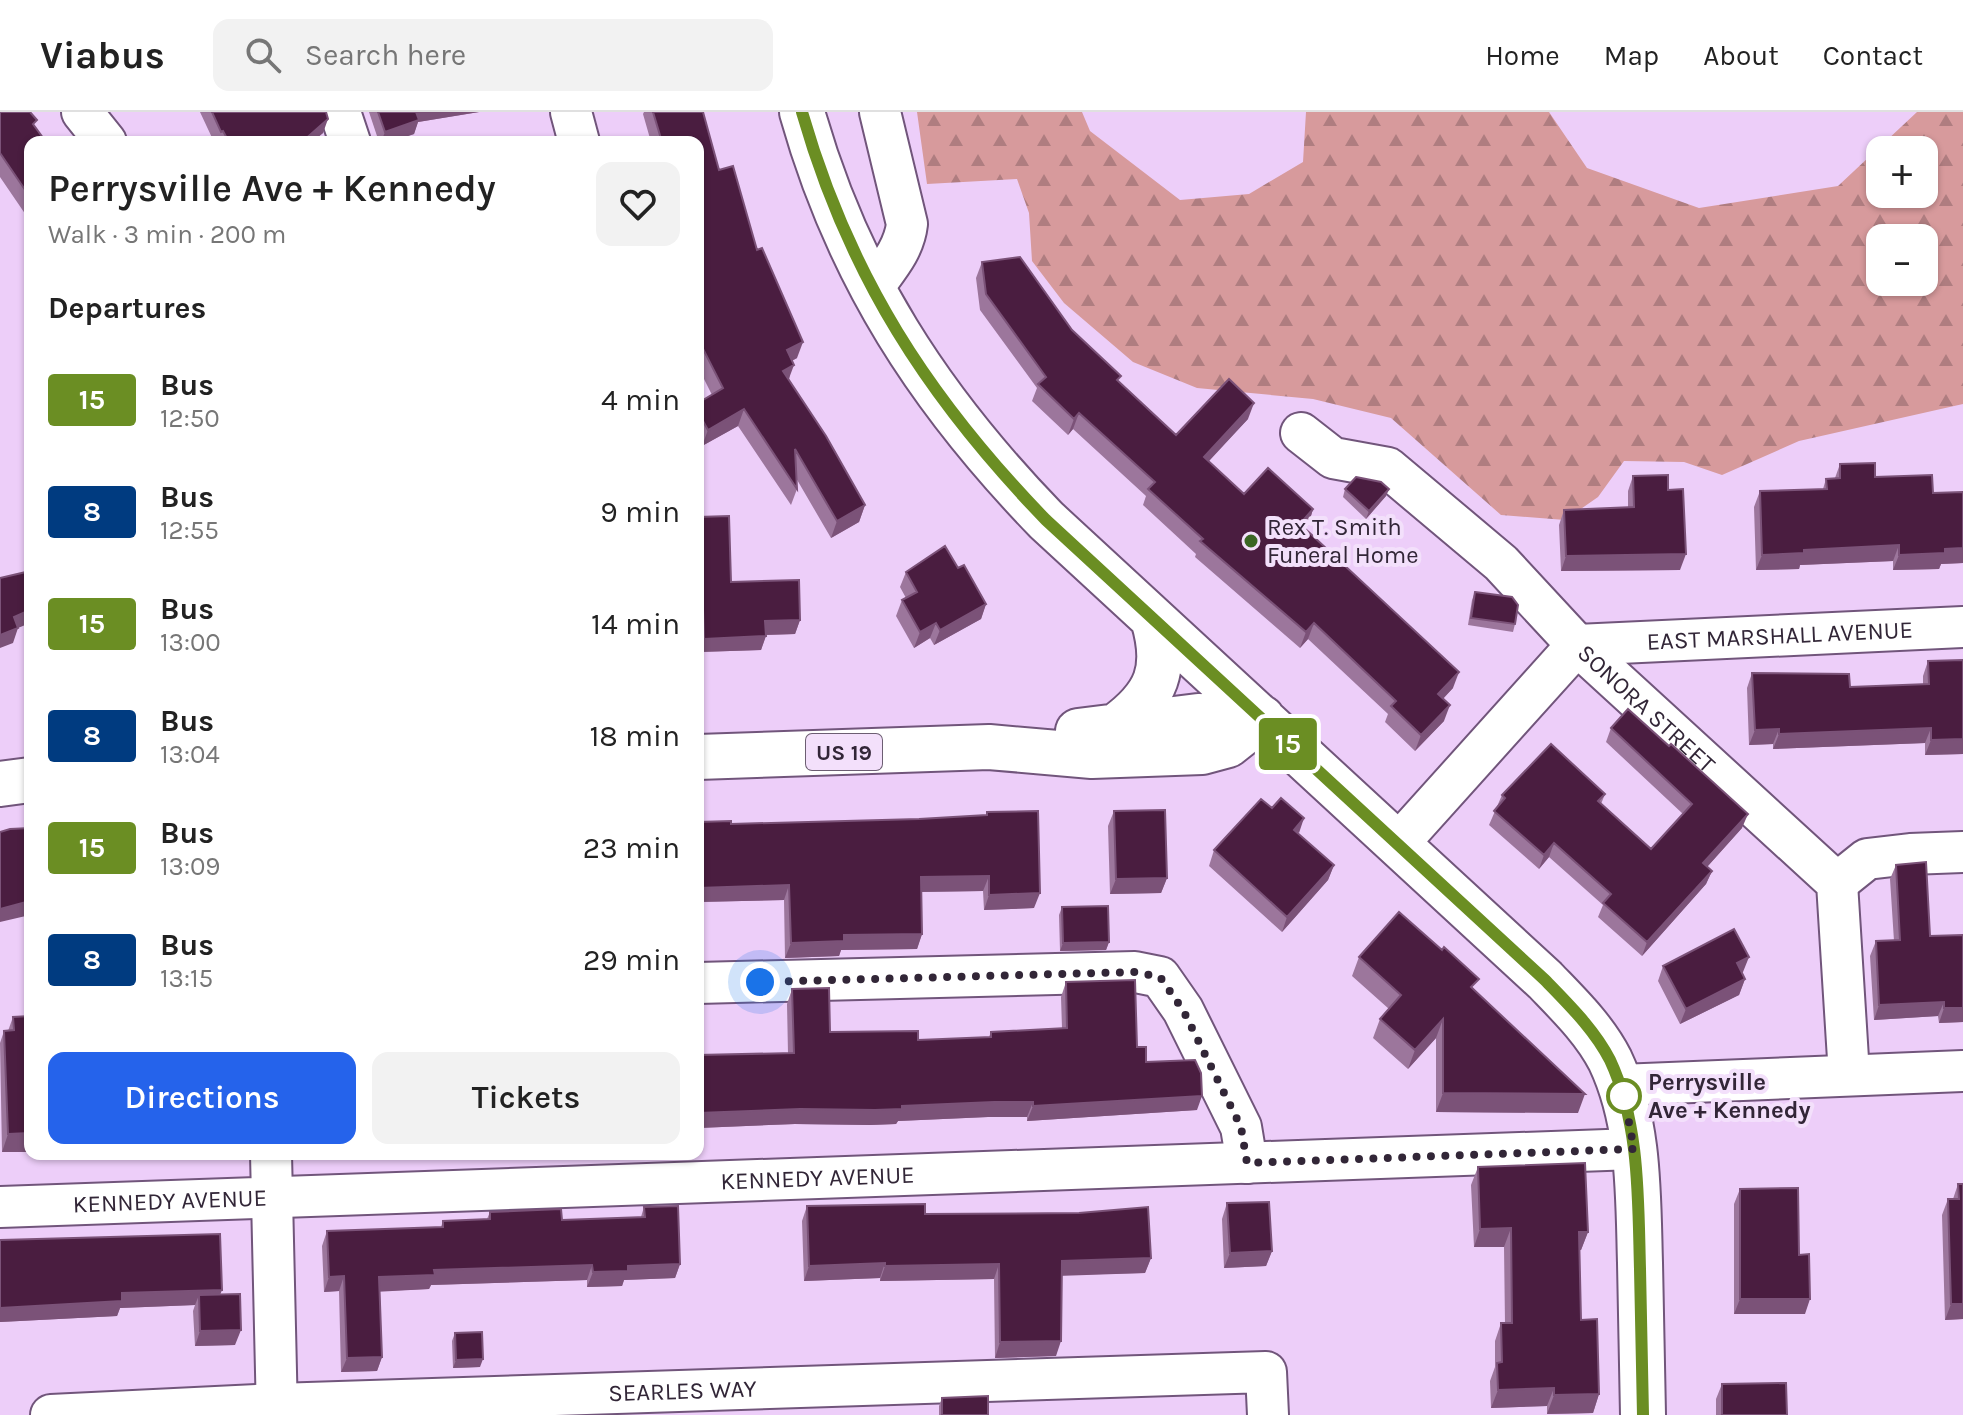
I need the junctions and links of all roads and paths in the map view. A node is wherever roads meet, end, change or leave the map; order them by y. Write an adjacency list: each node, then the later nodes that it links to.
1 (340, 112): 5 (street)
2 (571, 112): 6 (street)
3 (802, 112): 7 (main road)
4 (880, 112): 7 (street)
5 (348, 136)
6 (577, 136)
7 (872, 289): 9 (main road)
8 (1301, 433): 11 (street, SONORA STREET)
9 (1153, 619): 12 (main road); 13 (main road)
10 (1963, 627): 11 (street, EAST MARSHALL AVENUE)
11 (1577, 645): 18 (street); 20 (street, SONORA STREET)
12 (1262, 718): 13 (main road, US 19); 14 (main road, US 19); 18 (main road)
13 (1116, 726): 14 (main road, US 19)
14 (989, 747): 15 (main road, US 19)
15 (704, 757)
16 (24, 781): 17 (main road)
17 (0, 784)
18 (1397, 845): 24 (main road)
19 (1963, 852): 20 (street)
20 (1837, 883): 23 (street)
21 (704, 983): 27 (street)
22 (1963, 1071): 23 (street)
23 (1849, 1075): 24 (street)
24 (1620, 1085): 25 (main road)
25 (1634, 1149): 27 (street, KENNEDY AVENUE); 33 (main road)
26 (271, 1160): 28 (street)
27 (1247, 1163): 28 (street, KENNEDY AVENUE)
28 (272, 1197): 29 (street, KENNEDY AVENUE); 30 (street)
29 (0, 1207)
30 (277, 1410): 31 (street, SEARLES WAY); 32 (street, SEARLES WAY)
31 (51, 1415)
32 (1268, 1415)
33 (1643, 1415)

